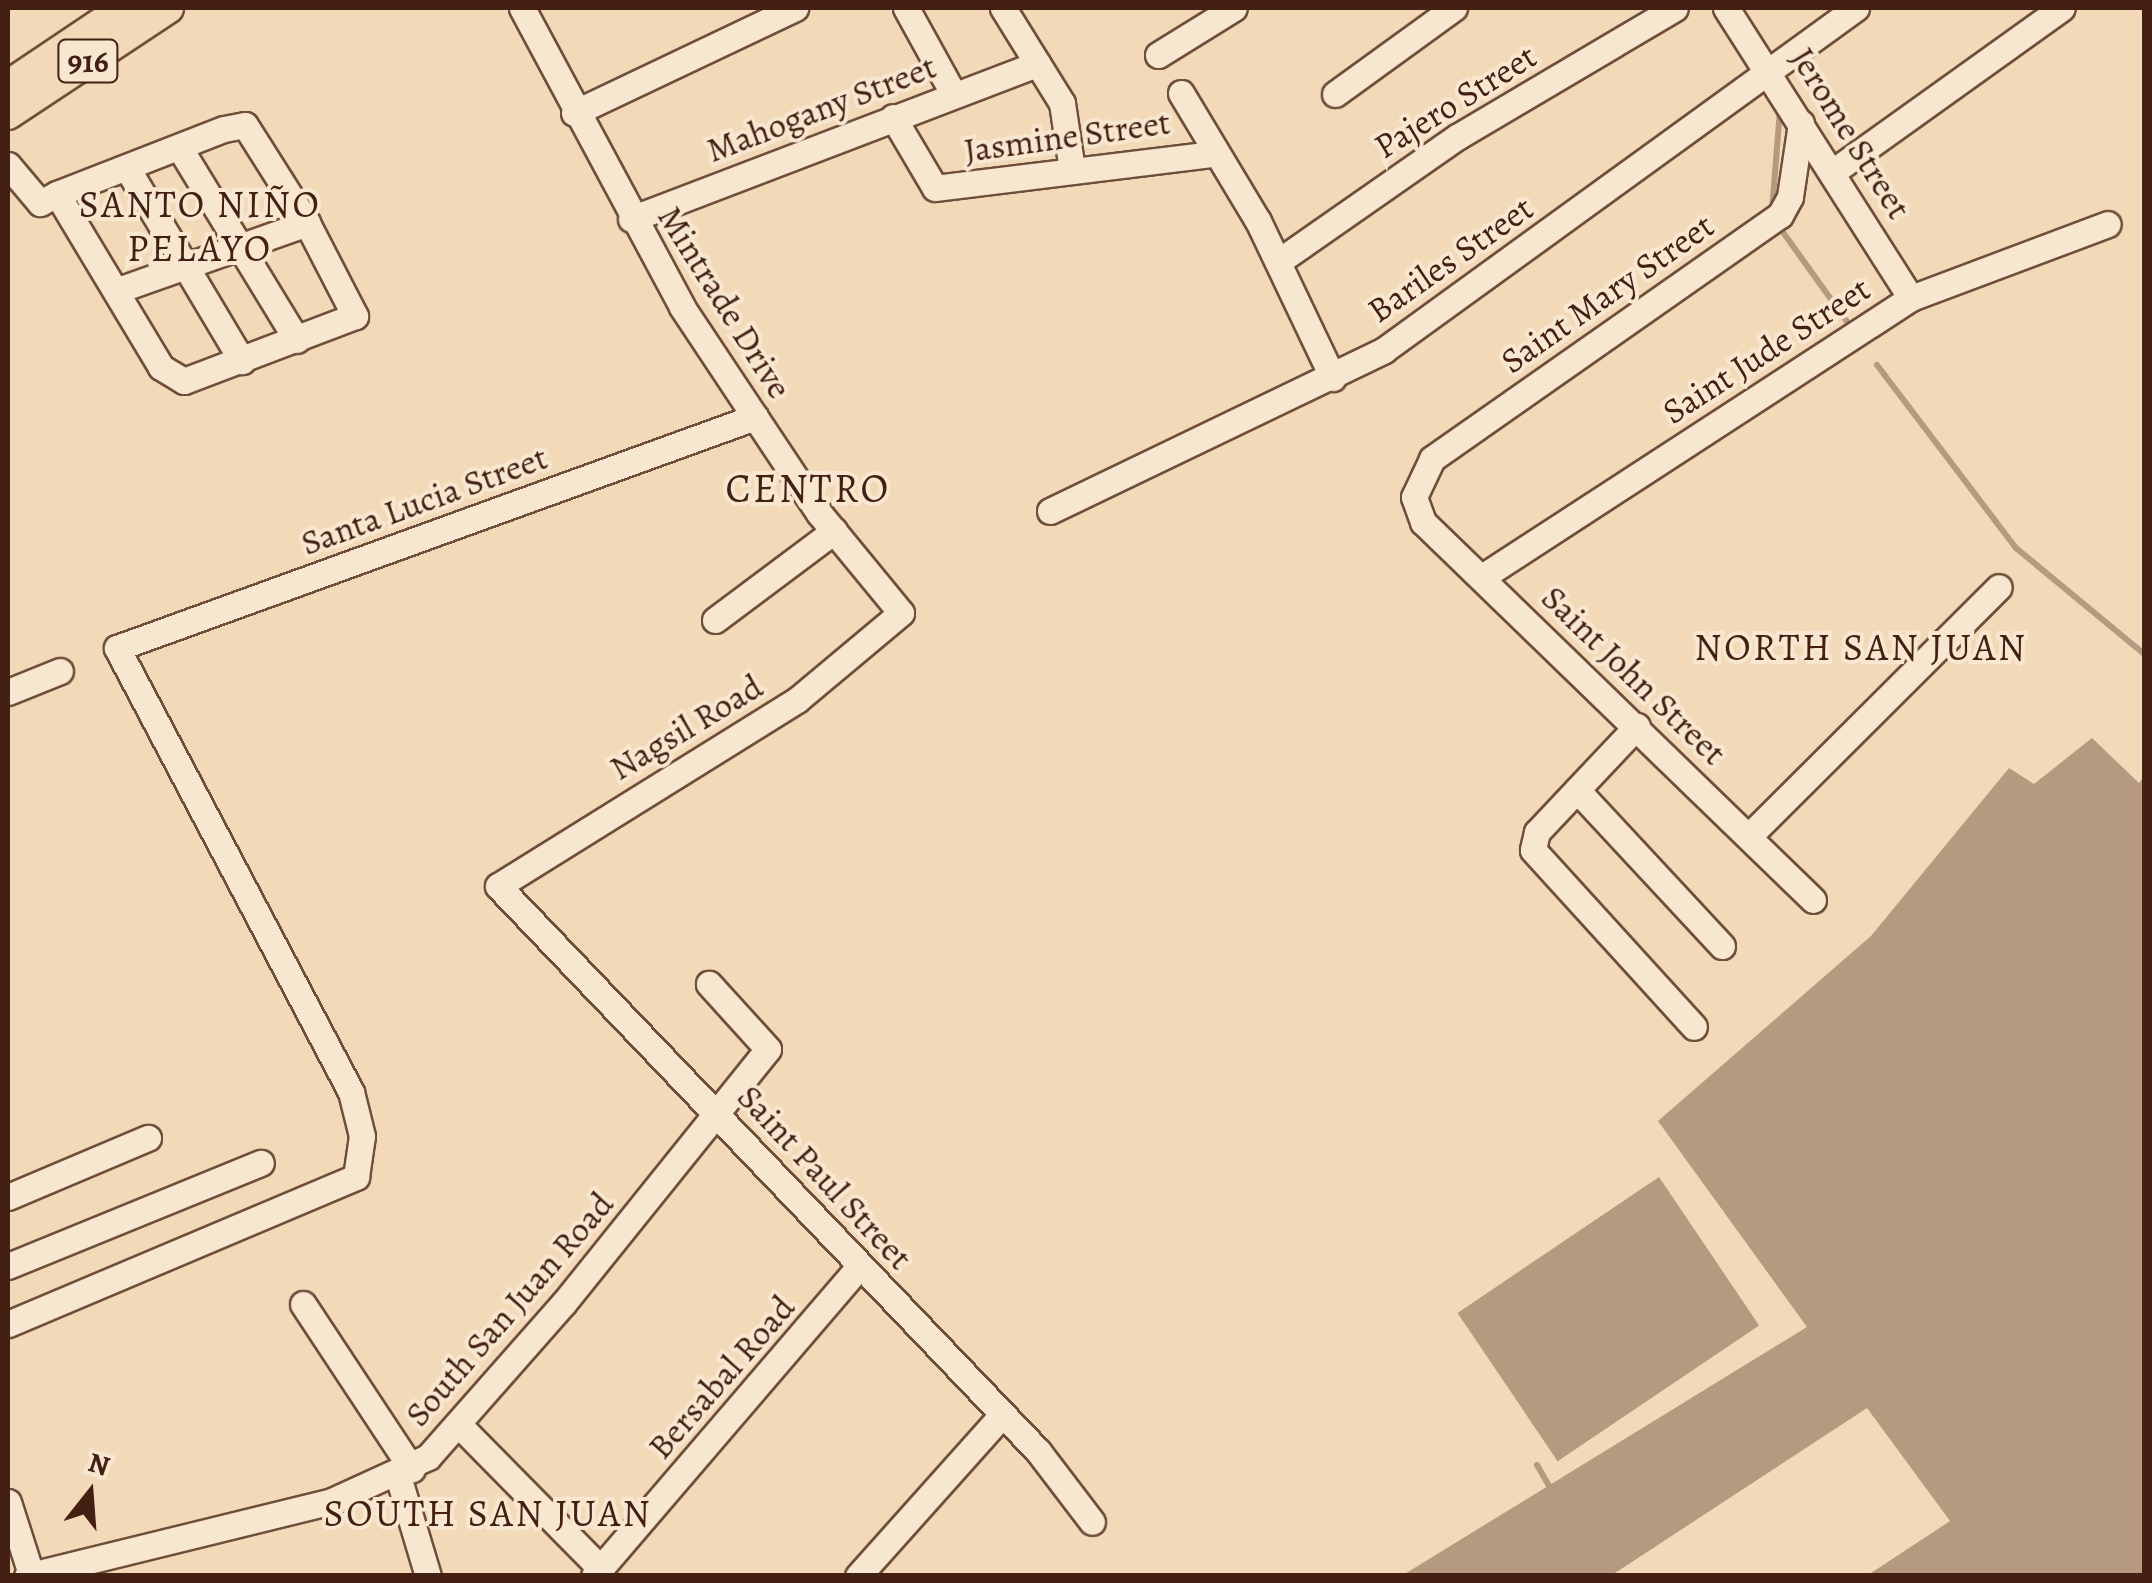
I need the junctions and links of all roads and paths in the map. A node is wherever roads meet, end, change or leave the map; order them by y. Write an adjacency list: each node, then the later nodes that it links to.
1 (124, 8): 16 (main road, 916)
2 (168, 8): 21 (main road, 916)
3 (522, 8): 20 (street, Mintrade Drive)
4 (794, 8): 20 (street)
5 (906, 8): 18 (street)
6 (1003, 8): 14 (street)
7 (1234, 8): 13 (street)
8 (1454, 8): 19 (street)
9 (1675, 8): 35 (street, Pajero Street)
10 (1726, 8): 15 (street, Jerome Street)
11 (1856, 8): 15 (street, Bariles Street)
12 (2062, 8): 29 (street)
13 (1158, 56)
14 (1036, 64): 18 (street, Mahogany Street); 28 (street)
15 (1772, 71): 23 (street, Jerome Street); 41 (street, Bariles Street)
16 (8, 86)
17 (1181, 93): 25 (street)
18 (953, 94): 22 (street, Mahogany Street)
19 (1335, 94)
20 (574, 113): 31 (street, Mintrade Drive)
21 (8, 114)
22 (893, 117): 28 (street, Jasmine Street); 31 (street, Mahogany Street)
23 (1802, 123): 29 (street, Jerome Street); 43 (street, Saint Mary Street)
24 (179, 147): 27 (street); 32 (street); 34 (street)
25 (1213, 154): 28 (street, Jasmine Street); 35 (street)
26 (8, 165): 30 (street)
27 (127, 168): 30 (street); 36 (street)
28 (1072, 170)
29 (1834, 170): 38 (street, Jerome Street)
30 (44, 196): 37 (street)
31 (631, 219): 42 (street, Mintrade Drive)
32 (307, 223): 34 (street); 39 (street)
33 (2108, 224): 38 (street, Saint Jude Street)
34 (242, 247): 36 (street); 39 (street)
35 (1279, 261): 41 (street)
36 (185, 265): 37 (street); 40 (street)
37 (118, 290): 40 (street)
38 (1911, 298): 46 (street, Saint Jude Street)
39 (297, 340): 40 (street)
40 (242, 360)
41 (1332, 378): 44 (street, Bariles Street)
42 (754, 417): 45 (street, Mintrade Drive); 67 (street, Santa Lucia Street)
43 (1414, 497): 46 (street, Saint John Street)
44 (1050, 511)
45 (834, 531): 48 (street, Mintrade Drive); 49 (street)
46 (1482, 577): 52 (street, Saint John Street)
47 (1999, 588): 54 (street)
48 (900, 613): 55 (street, Nagsil Road)
49 (715, 620)
50 (60, 671): 51 (street)
51 (8, 692)
52 (1637, 726): 53 (street); 54 (street, Saint John Street)
53 (1577, 790): 57 (street); 59 (street)
54 (1750, 835): 56 (street, Saint John Street)
55 (498, 886): 60 (street, Saint Paul Street)
56 (1813, 900)
57 (1722, 946)
58 (708, 984): 60 (street, South San Juan Road)
59 (1694, 1027)
60 (717, 1111): 65 (street, Saint Paul Street); 69 (street, South San Juan Road)
61 (148, 1138): 63 (street)
62 (260, 1163): 64 (street)
63 (8, 1197)
64 (8, 1266)
65 (859, 1267): 68 (street, Saint Paul Street); 73 (street, Bersabal Road)
66 (303, 1304): 70 (street)
67 (8, 1324)
68 (1000, 1418): 72 (street, Saint Paul Street); 76 (street)
69 (458, 1424): 70 (street, South San Juan Road); 73 (street)
70 (405, 1472): 74 (street, South San Juan Road); 75 (street)
71 (8, 1502): 74 (street)
72 (1092, 1522)
73 (597, 1572)
74 (29, 1575)
75 (428, 1576)
76 (858, 1576)

